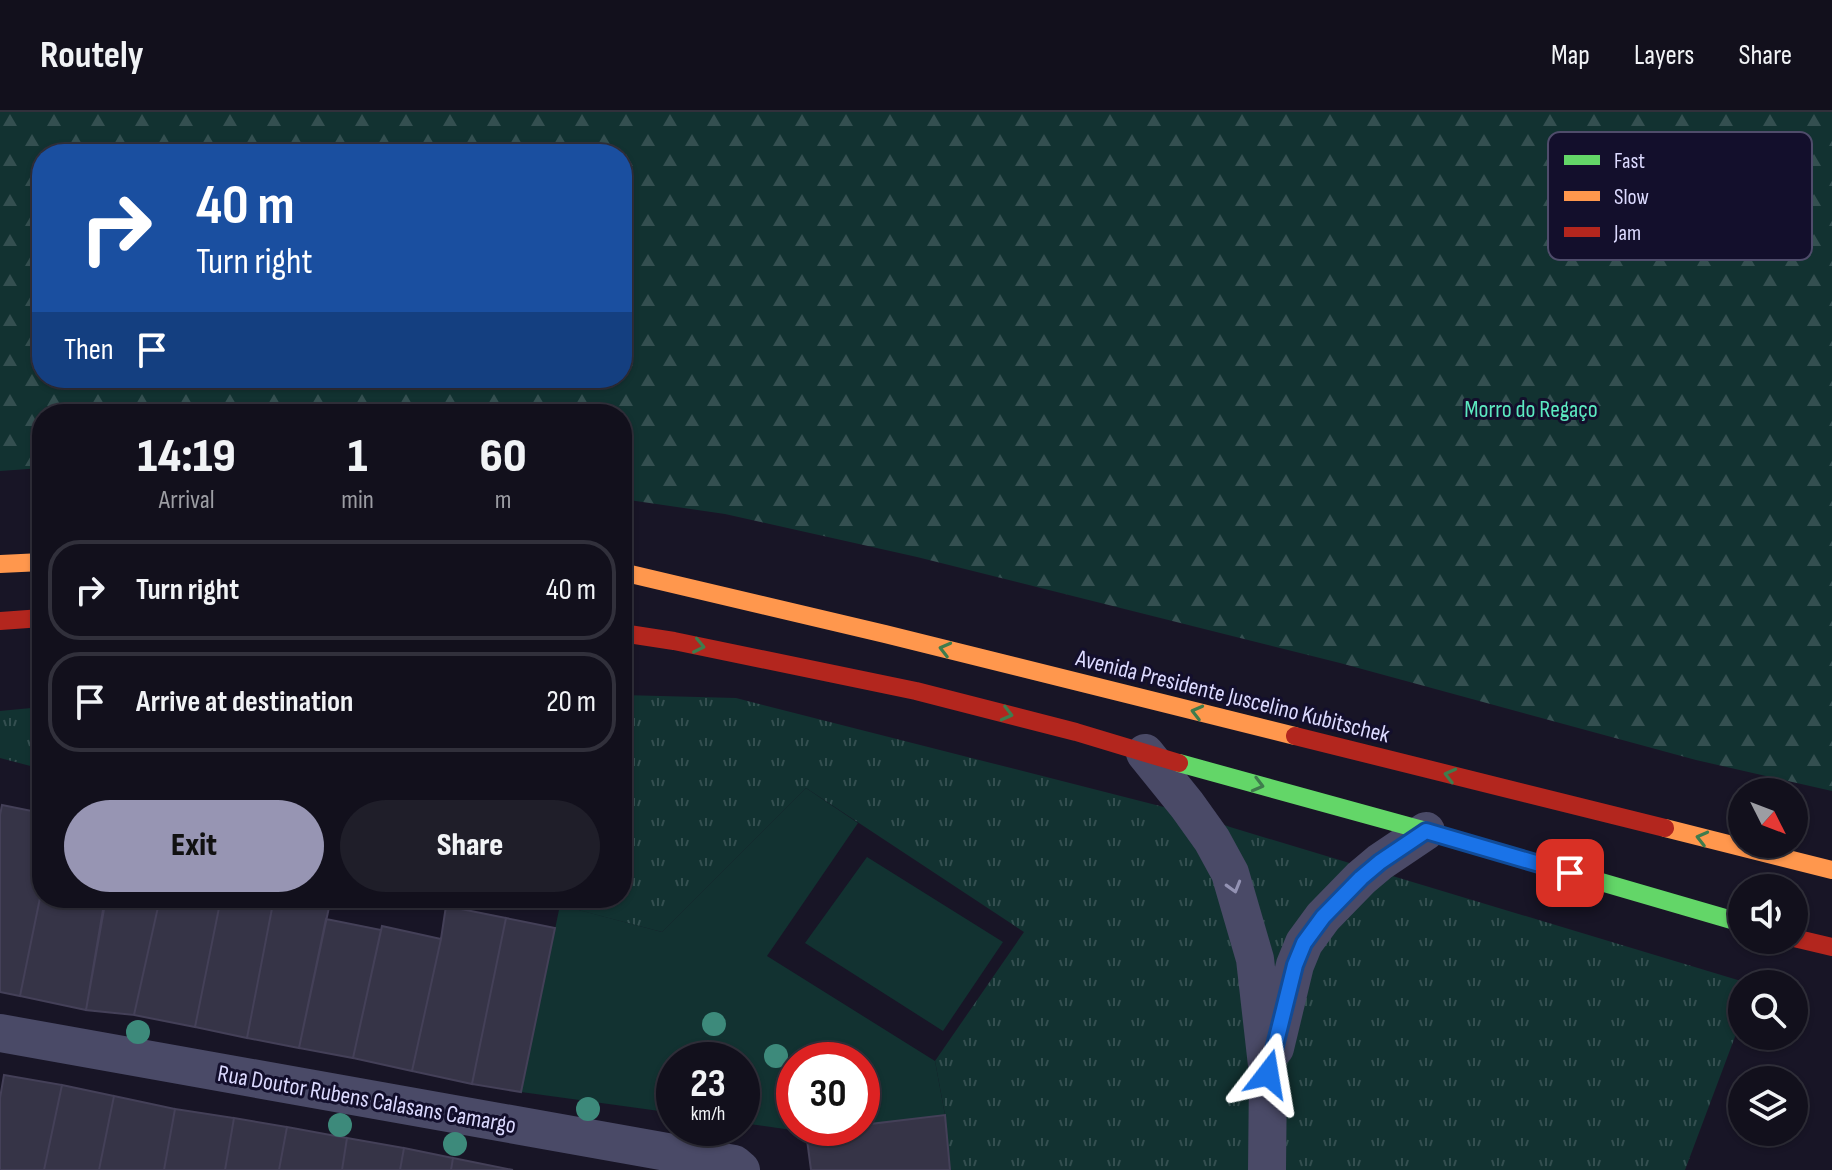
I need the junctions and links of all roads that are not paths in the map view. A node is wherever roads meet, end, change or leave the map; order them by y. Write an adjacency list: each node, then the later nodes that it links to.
1 (32, 562): 2 (main road)
2 (0, 564)
3 (632, 574): 9 (main road, Avenida Presidente Juscelino Kubitschek, one-way to 3)
4 (32, 619): 5 (main road)
5 (0, 621)
6 (632, 635): 7 (main road, one-way to 7)
7 (1145, 753): 8 (main road, one-way to 8); 14 (street, one-way to 14)
8 (1426, 831): 10 (main road); 14 (street)
9 (1832, 870)
10 (1728, 919)
11 (1808, 941): 12 (main road)
12 (1832, 947)
13 (0, 1033): 15 (street, Rua Doutor Rubens Calasans Camargo)
14 (1268, 1074): 16 (street)
15 (737, 1167)
16 (1267, 1170)

